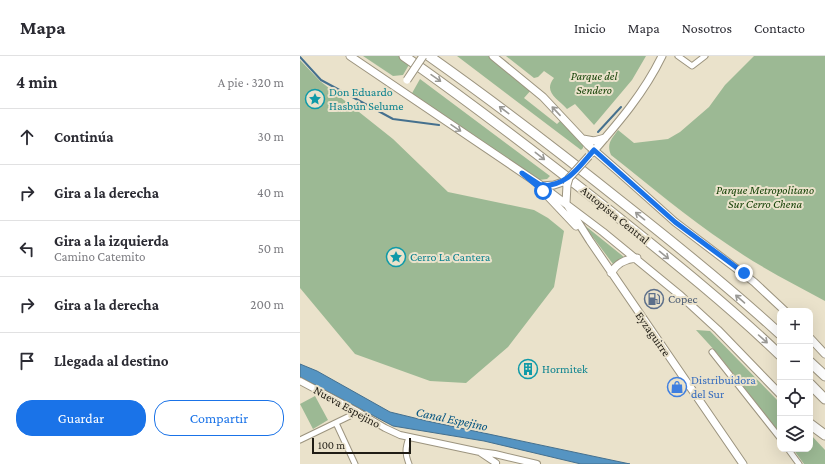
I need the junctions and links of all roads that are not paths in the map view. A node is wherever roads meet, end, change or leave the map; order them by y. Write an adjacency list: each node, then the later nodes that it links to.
1 (350, 56): 9 (main road)
2 (404, 56): 24 (highway, Autopista Central, one-way to 24)
3 (423, 56): 9 (main road, bridge)
4 (429, 56): 21 (highway, Autopista Central, one-way to 4)
5 (493, 56): 11 (main road, one-way to 5)
6 (662, 56): 10 (main road)
7 (678, 56): 8 (street)
8 (705, 56)
9 (401, 90): 13 (main road, one-way to 13)
10 (605, 138): 11 (main road); 12 (main road)
11 (583, 139): 12 (main road)
12 (591, 153): 14 (main road, bridge); 20 (main road)
13 (522, 173): 15 (main road); 17 (main road)
14 (566, 181): 15 (main road); 16 (main road)
15 (542, 186): 16 (main road)
16 (566, 203): 17 (main road, Eyzaguirre); 18 (main road)
17 (590, 241): 19 (main road, Eyzaguirre)
18 (637, 258): 19 (main road); 30 (main road)
19 (611, 273): 48 (main road, Eyzaguirre)
20 (782, 308)
21 (777, 331)
22 (813, 341): 25 (main road)
23 (712, 352): 36 (street)
24 (777, 352)
25 (825, 354)
26 (813, 365): 27 (highway)
27 (825, 376)
28 (300, 381): 32 (street, Nueva Espejino)
29 (813, 387): 31 (highway)
30 (777, 391)
31 (825, 398)
32 (358, 412): 33 (street); 39 (street, Nueva Espejino)
33 (336, 423): 38 (street); 44 (street)
34 (813, 426): 37 (highway)
35 (813, 427): 40 (main road)
36 (777, 434)
37 (825, 435)
38 (301, 438)
39 (409, 438): 41 (street, Nueva Espejino); 45 (street)
40 (825, 441)
41 (480, 452): 43 (street, Nueva Espejino); 46 (street)
42 (790, 452): 49 (street)
43 (508, 457): 46 (street); 47 (street, Nueva Espejino)
44 (355, 464)
45 (409, 464)
46 (495, 464)
47 (535, 464)
48 (743, 464)
49 (799, 464)

